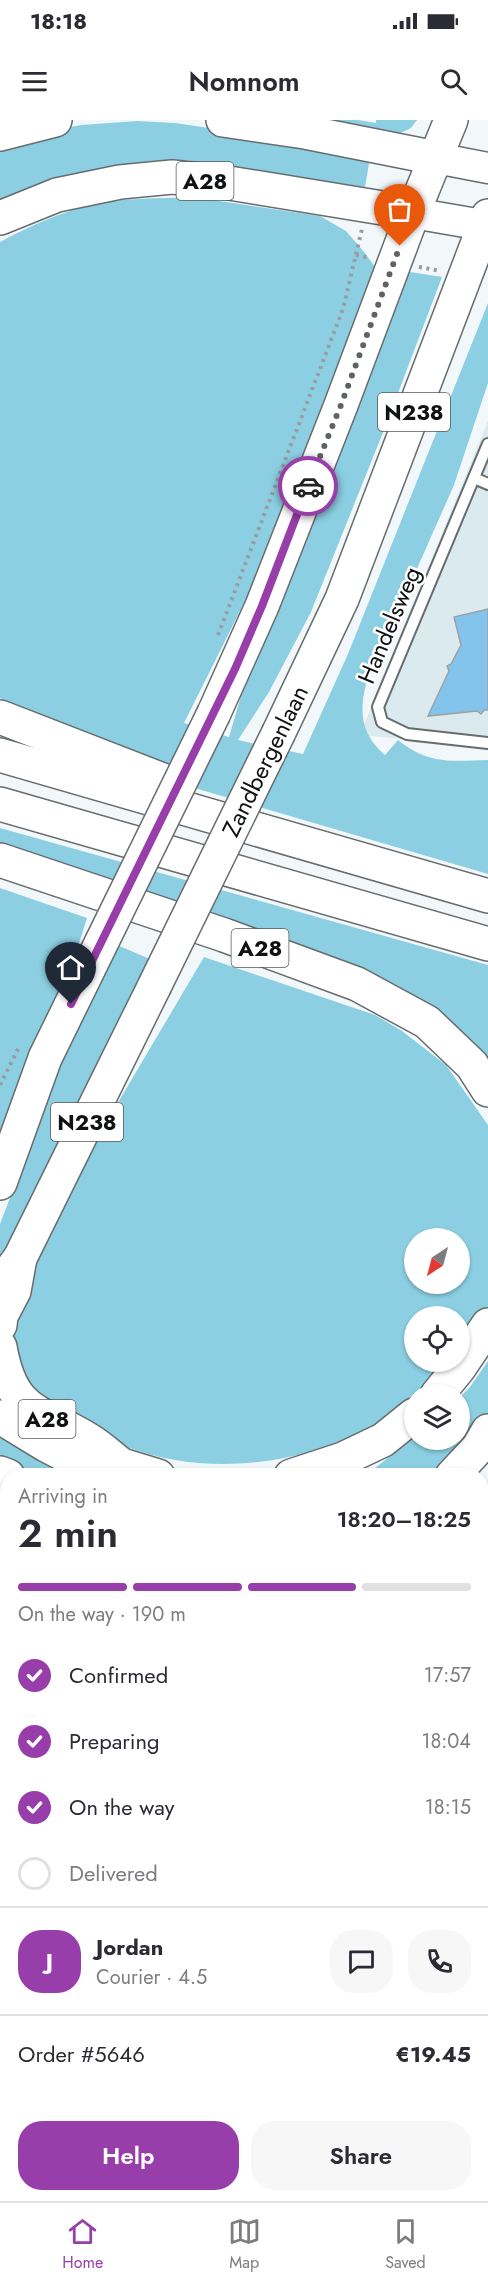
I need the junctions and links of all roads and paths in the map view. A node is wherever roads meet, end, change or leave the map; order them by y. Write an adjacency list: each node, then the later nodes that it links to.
1 (55, 120): 4 (main road)
2 (223, 120): 5 (main road)
3 (451, 120): 5 (main road)
4 (0, 135)
5 (436, 158): 6 (main road); 7 (main road, N238)
6 (488, 168)
7 (413, 213): 8 (main road, A28); 9 (main road); 24 (main road, N238, bridge)
8 (0, 218)
9 (487, 222): 25 (main road, Zandbergenlaan / N238, bridge)
10 (356, 255): 14 (path)
11 (488, 444): 12 (lane, Handelsweg)
12 (474, 478): 13 (lane); 16 (lane, Handelsweg)
13 (488, 484)
14 (218, 636)
15 (0, 717): 20 (main road)
16 (488, 743)
17 (0, 755): 20 (main road)
18 (0, 804): 22 (main road)
19 (0, 860): 23 (main road, A28)
20 (414, 874): 21 (main road)
21 (488, 896)
22 (488, 944)
23 (488, 1090)
24 (0, 1183)
25 (20, 1258): 26 (main road, Zandbergenlaan / N238); 27 (main road)
26 (0, 1287)
27 (0, 1325)
28 (488, 1325): 30 (main road)
29 (0, 1347): 35 (main road, A28)
30 (446, 1384)
31 (0, 1402): 35 (main road, A28)
32 (0, 1417): 35 (main road, A28)
33 (404, 1423): 37 (main road)
34 (488, 1431): 38 (main road)
35 (123, 1466): 36 (main road, A28)
36 (130, 1468)
37 (315, 1468)
38 (459, 1468)

